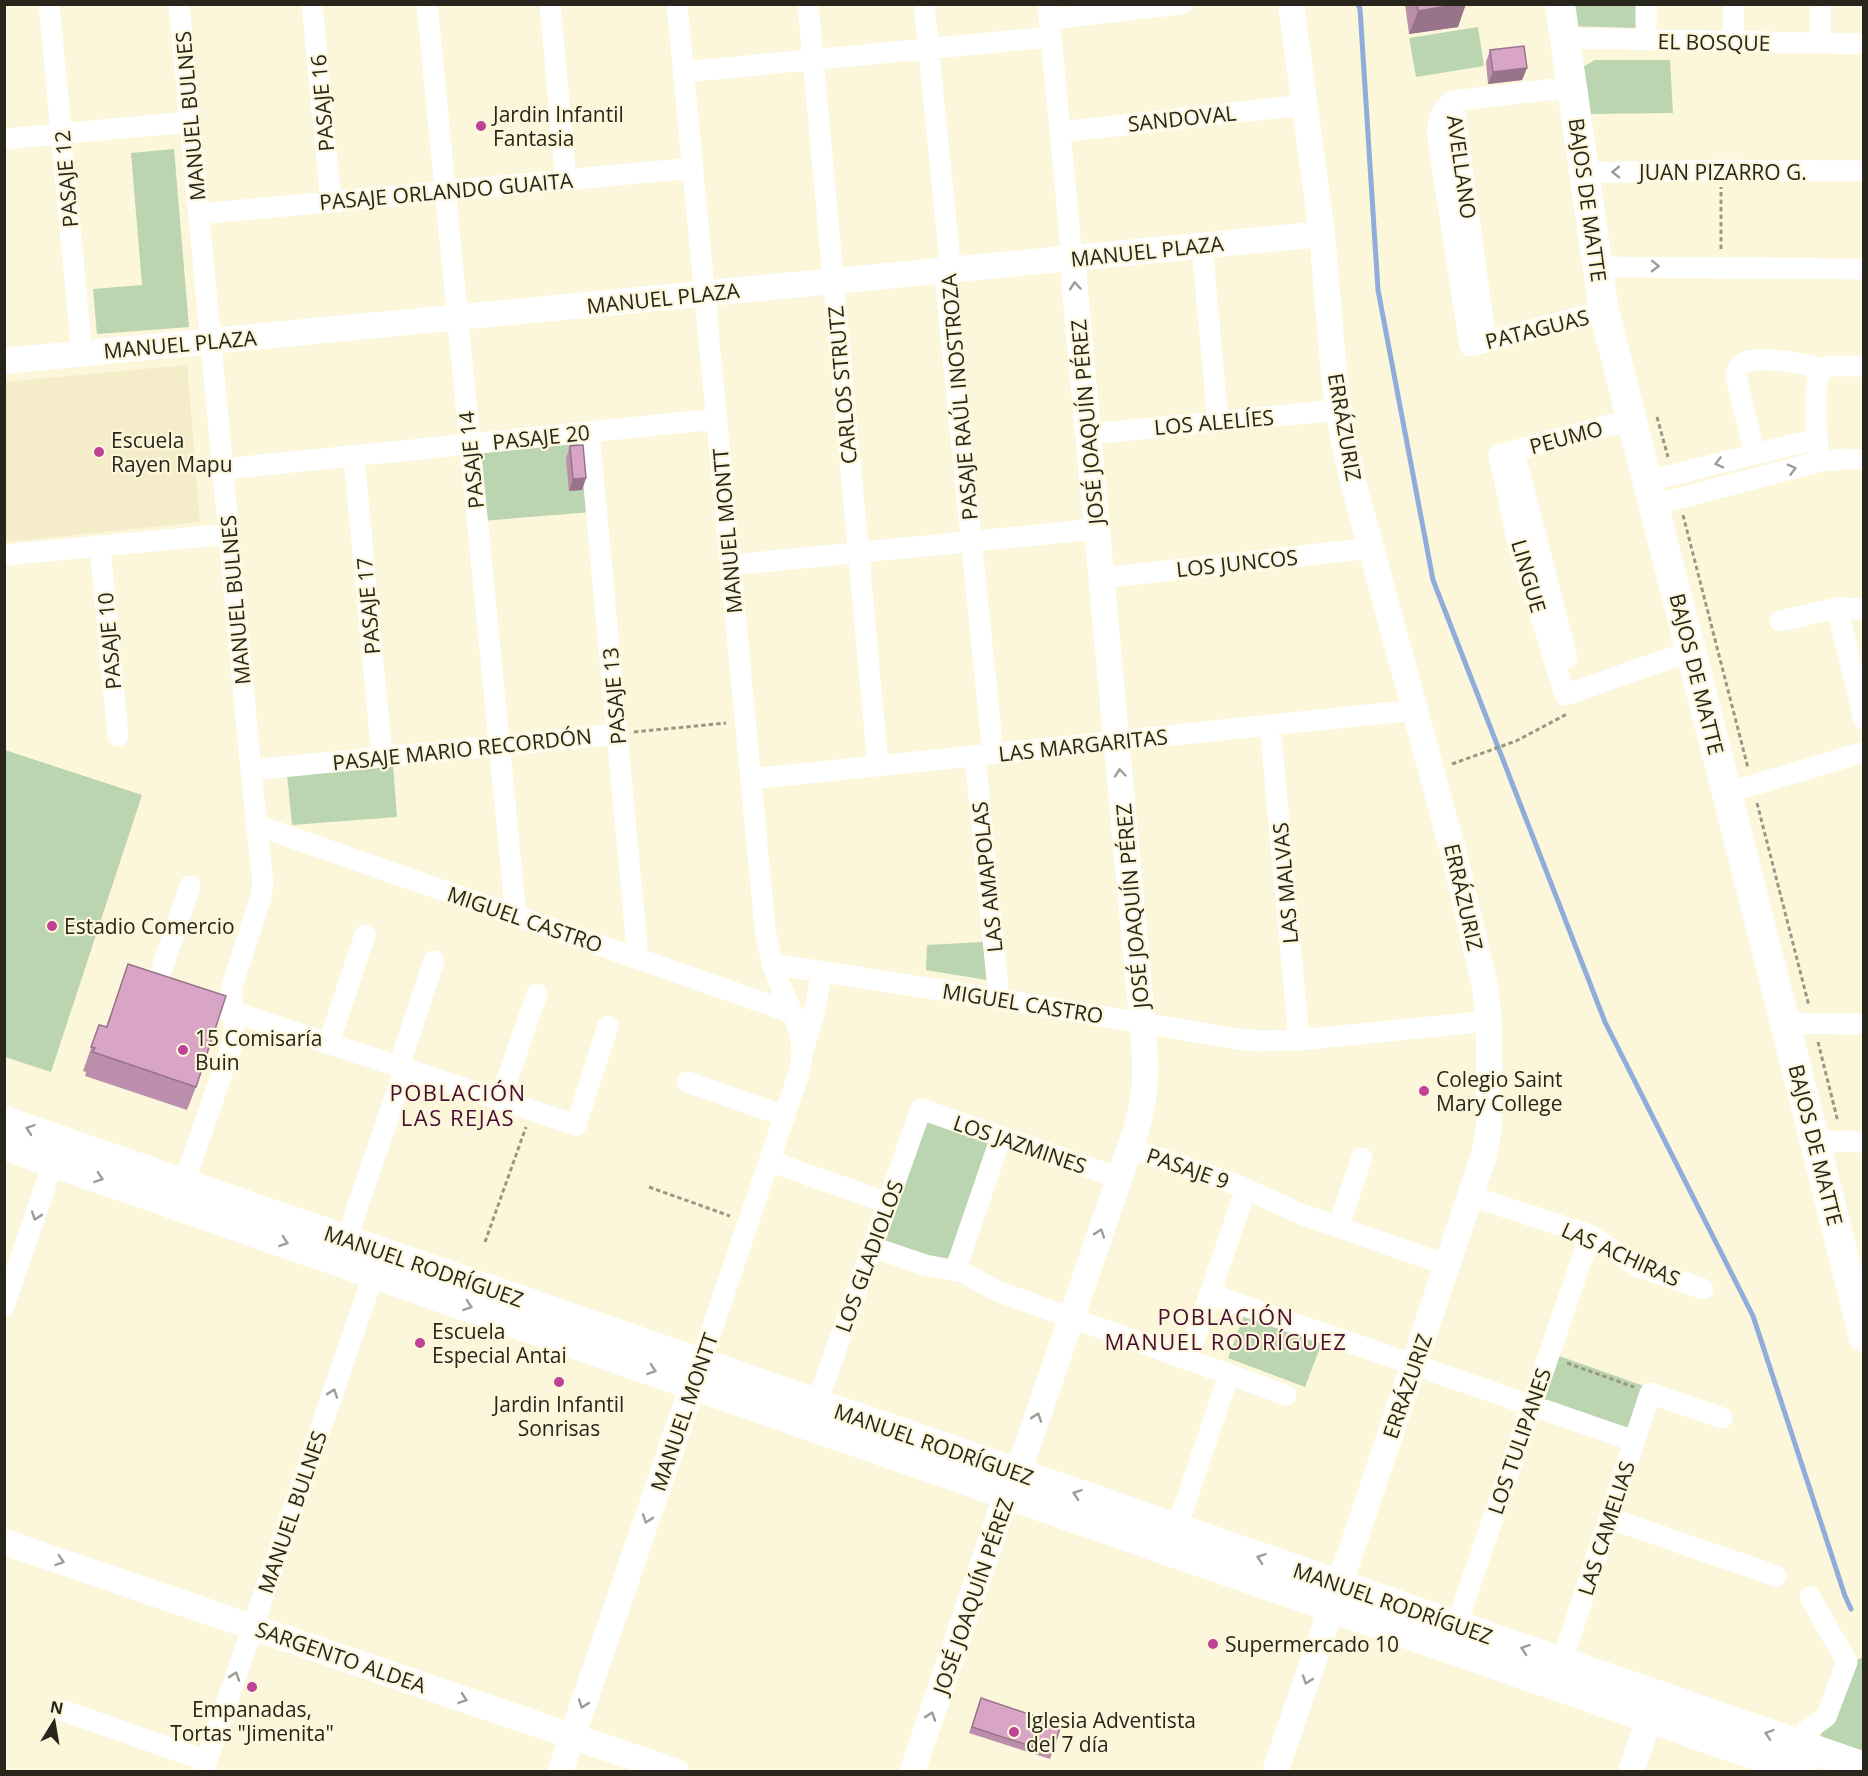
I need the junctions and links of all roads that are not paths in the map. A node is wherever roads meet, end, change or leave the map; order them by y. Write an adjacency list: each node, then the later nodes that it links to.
1 (49, 4): 28 (street, PASAJE 12)
2 (179, 4): 26 (street, MANUEL BULNES)
3 (312, 4): 35 (street, PASAJE 16)
4 (426, 4): 34 (street, PASAJE 14)
5 (549, 4): 33 (street)
6 (677, 4): 23 (street, MANUEL MONTT)
7 (808, 4): 22 (street, CARLOS STRUTZ)
8 (924, 4): 21 (street, PASAJE RAÚL INOSTROZA)
9 (1182, 4): 15 (street)
10 (1291, 4): 25 (street, ERRÁZURIZ)
11 (1560, 4): 16 (main road, BAJOS DE MATTE)
12 (1646, 4): 17 (street)
13 (1734, 4): 18 (street)
14 (1820, 4): 19 (street)
15 (1050, 20): 21 (street); 27 (street, JOSÉ JOAQUÍN PÉREZ)
16 (1564, 38): 17 (street, EL BOSQUE); 24 (main road, BAJOS DE MATTE)
17 (1646, 40): 18 (street, EL BOSQUE)
18 (1733, 42): 19 (street, EL BOSQUE)
19 (1820, 44): 20 (street, EL BOSQUE)
20 (1863, 44)
21 (928, 48): 22 (street); 42 (street, PASAJE RAÚL INOSTROZA)
22 (813, 60): 23 (street); 43 (street, CARLOS STRUTZ)
23 (684, 72): 30 (street, MANUEL MONTT)
24 (1572, 87): 32 (main road, BAJOS DE MATTE); 48 (street, AVELLANO)
25 (1304, 105): 27 (street, SANDOVAL); 37 (street, ERRÁZURIZ)
26 (190, 122): 28 (street); 36 (street, MANUEL BULNES)
27 (1060, 132): 39 (street, JOSÉ JOAQUÍN PÉREZ)
28 (62, 134): 29 (street); 49 (street, PASAJE 12)
29 (4, 139)
30 (693, 168): 33 (street, PASAJE ORLANDO GUAITA); 44 (street, MANUEL MONTT)
31 (1863, 171): 32 (street, JUAN PIZARRO G., one-way to 32)
32 (1583, 173): 40 (main road, BAJOS DE MATTE)
33 (566, 180): 34 (street, PASAJE ORLANDO GUAITA)
34 (445, 191): 35 (street, PASAJE ORLANDO GUAITA); 46 (street, PASAJE 14)
35 (331, 202): 36 (street, PASAJE ORLANDO GUAITA)
36 (199, 214): 47 (street, MANUEL BULNES)
37 (1322, 234): 38 (street, MANUEL PLAZA); 53 (street, ERRÁZURIZ)
38 (1202, 246): 39 (street, MANUEL PLAZA); 56 (street)
39 (1072, 258): 42 (street, MANUEL PLAZA); 58 (street, JOSÉ JOAQUÍN PÉREZ, one-way to 39)
40 (1597, 267): 41 (street, one-way to 41); 45 (main road, BAJOS DE MATTE)
41 (1863, 269)
42 (948, 271): 43 (street, MANUEL PLAZA); 70 (street, PASAJE RAÚL INOSTROZA)
43 (833, 282): 44 (street, MANUEL PLAZA); 73 (street, CARLOS STRUTZ)
44 (705, 295): 46 (street, MANUEL PLAZA); 55 (street, MANUEL MONTT)
45 (1604, 311): 48 (street, PATAGUAS); 54 (main road, BAJOS DE MATTE)
46 (457, 318): 47 (street, MANUEL PLAZA); 60 (street, PASAJE 14)
47 (211, 341): 49 (street, MANUEL PLAZA); 66 (street, MANUEL BULNES)
48 (1478, 344)
49 (82, 354): 50 (street, MANUEL PLAZA)
50 (4, 361)
51 (1863, 366): 52 (street)
52 (1821, 370): 59 (street); 62 (street)
53 (1339, 410): 56 (street, LOS ALELÍES); 72 (street, ERRÁZURIZ)
54 (1644, 414): 61 (street, PEUMO); 67 (main road, BAJOS DE MATTE)
55 (717, 419): 57 (street, PASAJE 20); 75 (street, MANUEL MONTT)
56 (1218, 422): 58 (street, LOS ALELÍES)
57 (589, 432): 60 (street, PASAJE 20); 84 (street, PASAJE 13)
58 (1089, 434): 68 (street, JOSÉ JOAQUÍN PÉREZ)
59 (1816, 439): 62 (street); 65 (street)
60 (470, 444): 63 (street, PASAJE 20); 87 (street, PASAJE 14)
61 (1507, 453): 80 (street, LINGUE)
62 (1755, 454): 67 (street, one-way to 67)
63 (354, 456): 66 (street, PASAJE 20); 90 (street, PASAJE 17)
64 (1863, 460): 65 (street)
65 (1821, 461): 67 (street, one-way to 65)
66 (223, 469): 69 (street, MANUEL BULNES)
67 (1663, 490): 80 (main road, BAJOS DE MATTE)
68 (1097, 529): 70 (street); 76 (street, JOSÉ JOAQUÍN PÉREZ)
69 (229, 534): 71 (street); 92 (street, MANUEL BULNES)
70 (972, 541): 73 (street); 89 (street, PASAJE RAÚL INOSTROZA)
71 (100, 546): 74 (street); 85 (street, PASAJE 10)
72 (1371, 548): 76 (street, LOS JUNCOS); 81 (street, ERRÁZURIZ)
73 (858, 552): 75 (street); 91 (street, CARLOS STRUTZ)
74 (4, 555)
75 (730, 565): 93 (street, MANUEL MONTT)
76 (1102, 578): 86 (street, JOSÉ JOAQUÍN PÉREZ)
77 (1836, 608): 78 (street); 79 (street); 82 (street)
78 (1863, 609)
79 (1780, 621)
80 (1691, 651): 94 (main road, BAJOS DE MATTE)
81 (1415, 710): 83 (street, LAS MARGARITAS); 107 (street, ERRÁZURIZ)
82 (1863, 719)
83 (1270, 725): 86 (street, LAS MARGARITAS); 112 (street, LAS MALVAS)
84 (617, 734): 87 (street, PASAJE MARIO RECORDÓN); 99 (street, PASAJE 13)
85 (118, 736)
86 (1117, 741): 89 (street, LAS MARGARITAS); 108 (street, JOSÉ JOAQUÍN PÉREZ, one-way to 86)
87 (499, 746): 90 (street, PASAJE MARIO RECORDÓN); 97 (street, PASAJE 14)
88 (1863, 752): 94 (street)
89 (984, 755): 91 (street, LAS MARGARITAS); 104 (street, LAS AMAPOLAS)
90 (382, 757): 92 (street, PASAJE MARIO RECORDÓN)
91 (878, 766): 93 (street, LAS MARGARITAS)
92 (251, 770): 95 (street, MANUEL BULNES)
93 (751, 779): 101 (street, MANUEL MONTT)
94 (1740, 789): 109 (main road, BAJOS DE MATTE)
95 (256, 825): 97 (street, MIGUEL CASTRO); 105 (street, MANUEL BULNES)
96 (190, 886): 105 (street)
97 (516, 916): 99 (street, MIGUEL CASTRO)
98 (365, 935): 113 (street)
99 (639, 959): 106 (street, MIGUEL CASTRO)
100 (434, 962): 115 (street)
101 (772, 964): 102 (street, MIGUEL CASTRO); 106 (street, MANUEL MONTT)
102 (822, 972): 104 (street, MIGUEL CASTRO); 114 (street, MANUEL MONTT)
103 (537, 994): 117 (street)
104 (999, 999): 108 (street, MIGUEL CASTRO)
105 (234, 1012): 113 (street); 129 (street, MANUEL BULNES)
106 (793, 1013): 114 (street, MANUEL MONTT)
107 (1489, 1021): 112 (street, MIGUEL CASTRO); 131 (street, ERRÁZURIZ)
108 (1142, 1022): 112 (street, MIGUEL CASTRO); 124 (street, JOSÉ JOAQUÍN PÉREZ)
109 (1800, 1023): 110 (street); 122 (main road, BAJOS DE MATTE)
110 (1863, 1024)
111 (608, 1026): 117 (street)
112 (1299, 1040)
113 (329, 1043): 115 (street)
114 (803, 1051): 119 (street, MANUEL MONTT)
115 (402, 1067): 117 (street); 136 (street)
116 (687, 1082): 119 (street)
117 (500, 1100)
118 (921, 1109): 121 (street, LOS JAZMINES); 132 (street, LOS GLADIOLOS)
119 (785, 1116): 127 (street, MANUEL MONTT)
120 (4, 1121): 125 (main road, MANUEL RODRÍGUEZ, one-way to 120)
121 (1001, 1137): 128 (street, LOS JAZMINES); 139 (street)
122 (1840, 1141): 144 (main road, BAJOS DE MATTE)
123 (4, 1145): 125 (main road, MANUEL RODRÍGUEZ)
124 (1130, 1148): 128 (street, JOSÉ JOAQUÍN PÉREZ); 130 (street, PASAJE 9)
125 (58, 1151): 129 (main road, MANUEL RODRÍGUEZ); 136 (main road, MANUEL RODRÍGUEZ, one-way to 136); 142 (street, one-way to 142)
126 (1362, 1158): 133 (street)
127 (770, 1161): 132 (street); 147 (street, MANUEL MONTT)
128 (1119, 1178): 143 (street, JOSÉ JOAQUÍN PÉREZ, one-way to 128)
129 (184, 1183): 136 (main road, MANUEL RODRÍGUEZ)
130 (1246, 1189): 133 (street, PASAJE 9); 141 (street)
131 (1471, 1196): 134 (street, LAS ACHIRAS); 138 (street, ERRÁZURIZ)
132 (888, 1203): 135 (street, LOS GLADIOLOS)
133 (1338, 1227): 138 (street, PASAJE 9)
134 (1590, 1235): 140 (street, LAS ACHIRAS); 151 (street, LOS TULIPANES)
135 (872, 1247): 139 (street); 150 (street, LOS GLADIOLOS)
136 (342, 1250): 137 (main road, MANUEL RODRÍGUEZ)
137 (377, 1262): 147 (main road, MANUEL RODRÍGUEZ); 161 (street, MANUEL BULNES, one-way to 137)
138 (1447, 1265): 146 (street, ERRÁZURIZ)
139 (955, 1271): 143 (street)
140 (1703, 1289)
141 (1210, 1294): 145 (street); 146 (street)
142 (4, 1306)
143 (1071, 1318): 145 (street); 154 (street, JOSÉ JOAQUÍN PÉREZ, one-way to 143)
144 (1863, 1337)
145 (1187, 1360): 148 (street)
146 (1414, 1365): 151 (street); 159 (street, ERRÁZURIZ)
147 (697, 1374): 150 (main road, MANUEL RODRÍGUEZ); 154 (main road, MANUEL RODRÍGUEZ); 166 (street, MANUEL MONTT, one-way to 166)
148 (1229, 1374): 149 (street); 156 (street)
149 (1286, 1395)
150 (817, 1403): 154 (main road, MANUEL RODRÍGUEZ)
151 (1532, 1406): 153 (street); 162 (street, LOS TULIPANES)
152 (1722, 1418): 153 (street, LAS CAMELIAS)
153 (1634, 1441): 155 (street, LAS CAMELIAS)
154 (1012, 1483): 156 (main road, MANUEL RODRÍGUEZ, one-way to 154); 159 (main road, MANUEL RODRÍGUEZ); 172 (street, JOSÉ JOAQUÍN PÉREZ, one-way to 154)
155 (1609, 1518): 158 (street); 163 (street, LAS CAMELIAS)
156 (1177, 1528): 159 (main road, MANUEL RODRÍGUEZ, one-way to 156)
157 (4, 1542): 161 (street, SARGENTO ALDEA, one-way to 161)
158 (1776, 1576)
159 (1336, 1596): 162 (main road, MANUEL RODRÍGUEZ); 173 (street, ERRÁZURIZ, one-way to 173)
160 (1810, 1597): 167 (street)
161 (252, 1627): 166 (street, SARGENTO ALDEA, one-way to 166); 168 (street, MANUEL BULNES, one-way to 161)
162 (1453, 1637): 163 (main road, MANUEL RODRÍGUEZ, one-way to 162); 164 (main road, MANUEL RODRÍGUEZ)
163 (1562, 1662): 164 (main road, MANUEL RODRÍGUEZ)
164 (1653, 1706): 167 (main road, MANUEL RODRÍGUEZ); 174 (street)
165 (61, 1710): 168 (street)
166 (572, 1736): 170 (street, MANUEL MONTT); 171 (street, SARGENTO ALDEA)
167 (1802, 1758): 169 (main road, MANUEL RODRÍGUEZ)
168 (205, 1766)
169 (1863, 1767)
170 (560, 1772)
171 (677, 1772)
172 (912, 1772)
173 (1275, 1772)
174 (1631, 1772)

